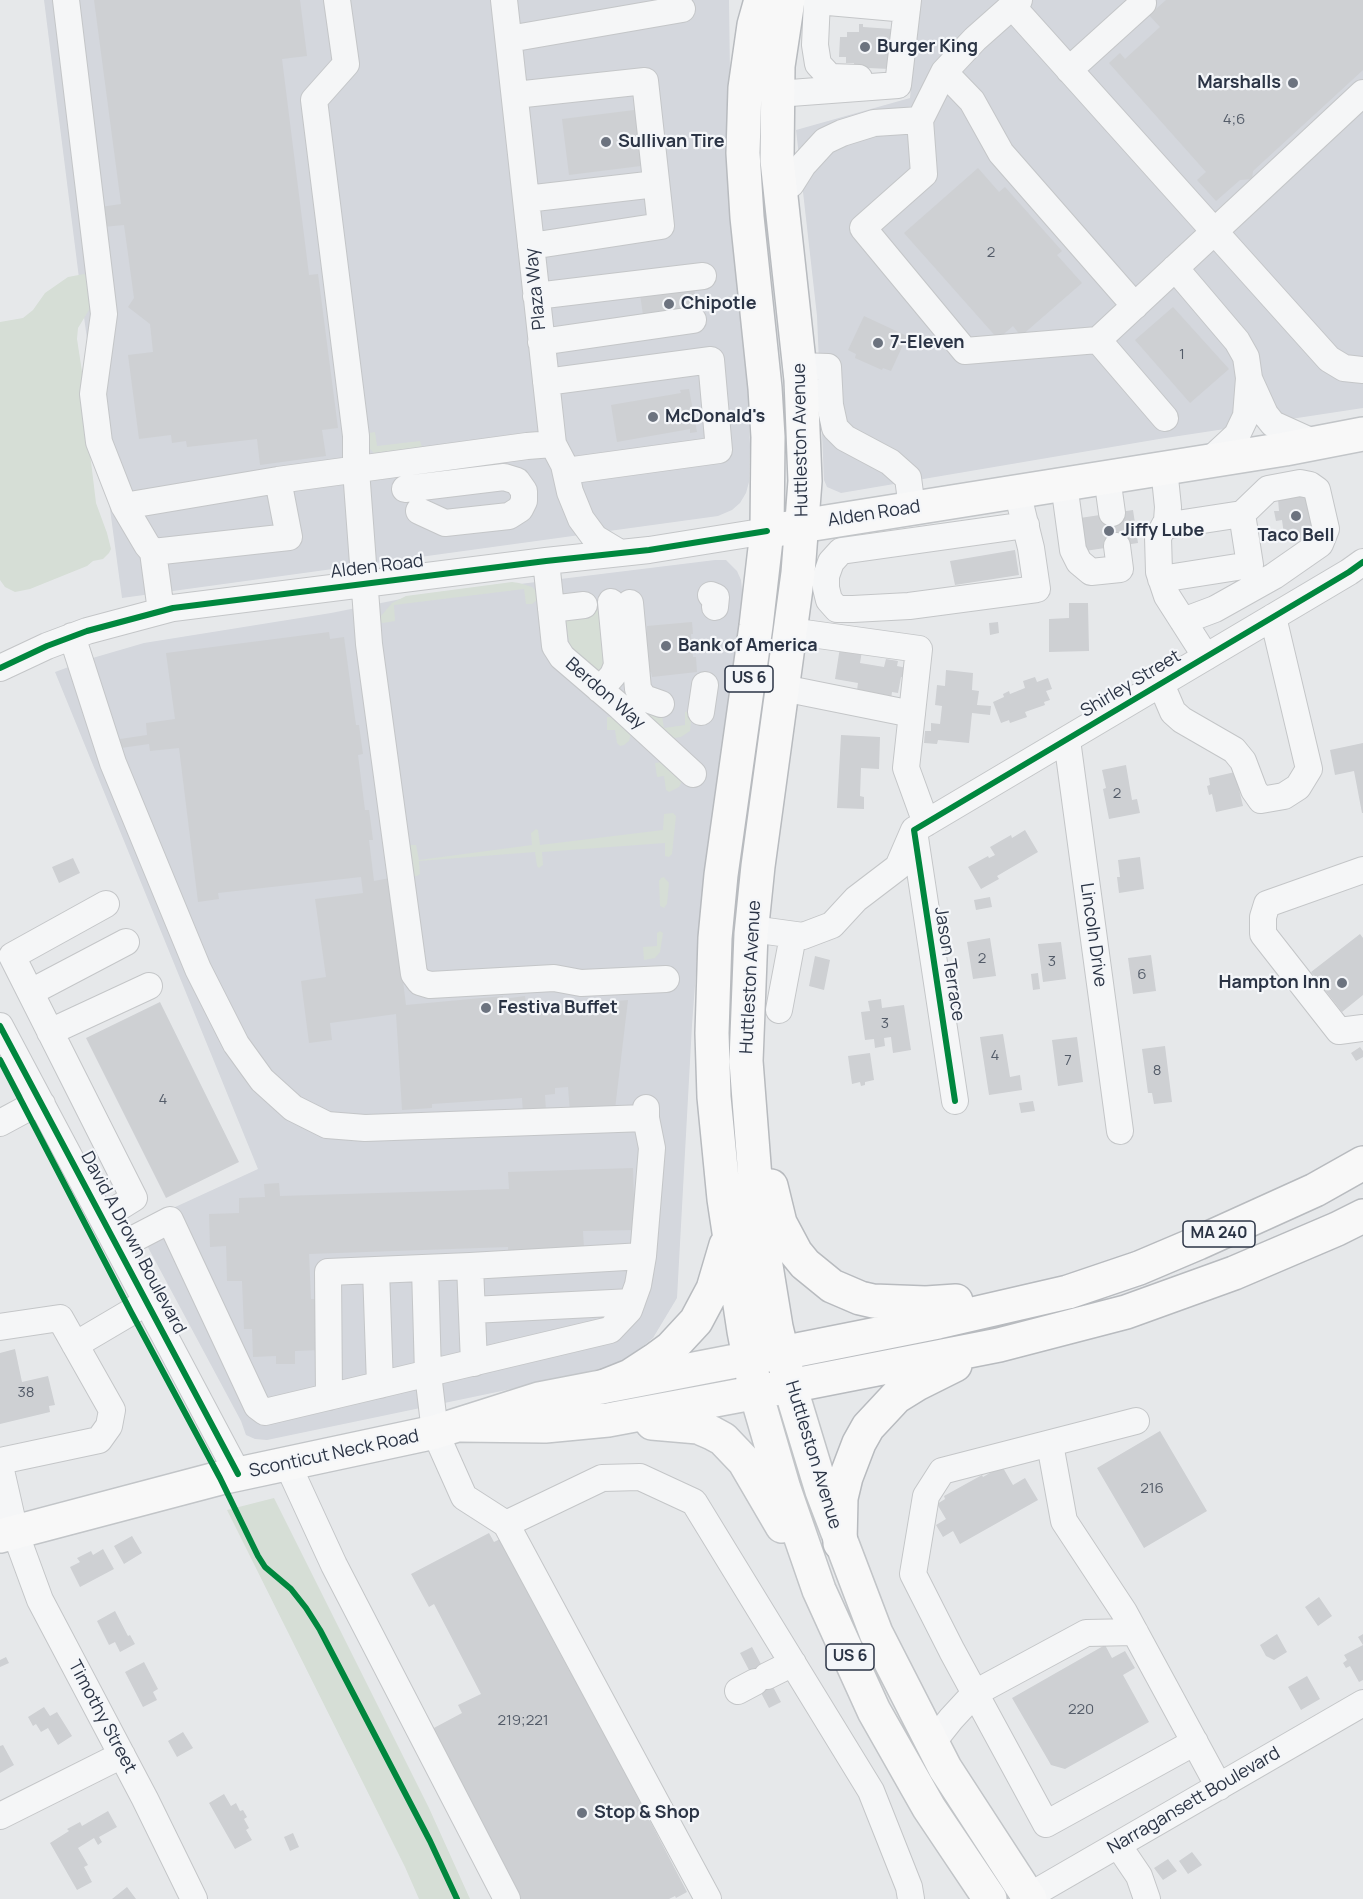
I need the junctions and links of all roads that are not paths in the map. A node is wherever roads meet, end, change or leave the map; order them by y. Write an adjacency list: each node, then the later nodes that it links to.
1 (66, 0): 50 (street)
2 (337, 0): 43 (street)
3 (504, 0): 10 (street, Plaza Way)
4 (761, 0): 57 (main road, Huttleston Avenue / US 6)
5 (807, 0): 8 (street); 13 (street); 15 (main road, Huttleston Avenue / US 6)
6 (1140, 0): 11 (street)
7 (1016, 3): 11 (street); 12 (street)
8 (908, 4): 13 (street)
9 (671, 7): 10 (street)
10 (509, 39): 16 (street, Plaza Way)
11 (1069, 70): 21 (street)
12 (944, 72): 17 (street); 26 (street)
13 (898, 82): 15 (street)
14 (1363, 93): 21 (street)
15 (777, 94): 30 (main road, Huttleston Avenue / US 6)
16 (515, 95): 18 (street); 20 (street, Plaza Way)
17 (920, 120): 19 (street); 28 (street)
18 (656, 184): 20 (street); 22 (street)
19 (790, 184)
20 (526, 199): 22 (street, Plaza Way)
21 (1214, 231): 23 (street); 31 (street)
22 (531, 246): 25 (street, Plaza Way)
23 (1175, 268): 26 (street); 32 (street)
24 (703, 276): 25 (street)
25 (536, 296): 29 (street, Plaza Way)
26 (1135, 306): 28 (street)
27 (693, 320): 29 (street)
28 (1098, 340): 34 (street)
29 (541, 342): 33 (street, Plaza Way)
30 (814, 366): 36 (street); 37 (main road, Huttleston Avenue / US 6)
31 (1363, 370)
32 (1249, 378): 38 (street); 41 (street)
33 (546, 382): 39 (street, Plaza Way); 44 (street)
34 (1165, 418)
35 (1363, 434): 38 (main road, Alden Road)
36 (845, 438): 37 (street); 51 (street)
37 (804, 441): 55 (main road, Huttleston Avenue / US 6)
38 (1315, 443): 41 (main road, Alden Road)
39 (552, 444): 40 (street); 44 (street, Plaza Way)
40 (527, 446): 45 (street); 54 (street)
41 (1209, 461): 42 (main road, Alden Road)
42 (1164, 468): 46 (main road, Alden Road); 56 (street)
43 (356, 470): 45 (street); 47 (street); 65 (street)
44 (566, 471): 60 (street, Plaza Way)
45 (403, 477): 54 (street); 54 (street)
46 (1107, 477): 48 (main road, Alden Road); 52 (street)
47 (278, 480): 50 (street); 59 (street)
48 (1064, 484): 49 (main road, Alden Road); 61 (street)
49 (1017, 491): 51 (main road, Alden Road); 58 (street)
50 (124, 506): 59 (street)
51 (912, 508): 55 (main road, Alden Road)
52 (1112, 513)
53 (1242, 514): 56 (street); 64 (street); 71 (street)
54 (422, 517)
55 (803, 526): 57 (main road, Alden Road); 72 (main road, Huttleston Avenue / US 6)
56 (1164, 526): 64 (street)
57 (767, 531): 60 (street, Alden Road); 105 (main road, Huttleston Avenue / US 6)
58 (1028, 537): 66 (street); 66 (street)
59 (153, 552): 69 (street)
60 (620, 553): 62 (street, Alden Road)
61 (1118, 558)
62 (546, 561): 65 (street, Alden Road); 68 (street, Berdon Way)
63 (1363, 562): 70 (street, Shirley Street)
64 (1161, 579): 71 (street)
65 (364, 584): 69 (street, Alden Road); 89 (street)
66 (1037, 589): 72 (street)
67 (584, 605): 68 (street)
68 (550, 609): 78 (street, Berdon Way)
69 (161, 611): 73 (street, Alden Road)
70 (1273, 617): 74 (street, Shirley Street); 76 (street)
71 (1183, 621): 74 (street)
72 (791, 627): 77 (main road, Huttleston Avenue / US 6); 80 (street, Jason Terrace)
73 (72, 636): 75 (street, Alden Road); 107 (street)
74 (1206, 657): 76 (street, Shirley Street)
75 (0, 668)
76 (1161, 684): 81 (street, Shirley Street)
77 (783, 688): 80 (street); 86 (main road, Huttleston Avenue / US 6)
78 (600, 690): 79 (street); 82 (street, Berdon Way)
79 (661, 704)
80 (912, 714): 83 (street, Jason Terrace)
81 (1067, 740): 83 (street, Shirley Street); 101 (street, Lincoln Drive)
82 (693, 774)
83 (920, 827): 87 (street); 98 (street, Jason Terrace)
84 (1363, 870): 94 (street)
85 (106, 904): 91 (street)
86 (752, 929): 87 (street); 97 (main road, Huttleston Avenue / US 6)
87 (793, 936): 92 (street)
88 (126, 942): 91 (street)
89 (666, 979)
90 (149, 986): 95 (street)
91 (31, 992): 95 (street)
92 (779, 1010)
93 (0, 1026): 96 (street, David A Drown Boulevard)
94 (1363, 1028)
95 (53, 1037): 96 (street); 104 (street)
96 (17, 1058): 99 (street, David A Drown Boulevard)
97 (746, 1061): 111 (main road); 118 (main road, Huttleston Avenue / US 6)
98 (955, 1101)
99 (42, 1104): 100 (street); 104 (street, David A Drown Boulevard)
100 (0, 1123)
101 (1120, 1131)
102 (1363, 1163): 111 (main road, MA 240)
103 (1363, 1216): 117 (main road, MA 240)
104 (102, 1218): 106 (street, David A Drown Boulevard)
105 (729, 1235): 119 (main road, Huttleston Avenue / US 6); 123 (main road)
106 (118, 1247): 112 (street, David A Drown Boulevard); 126 (street)
107 (643, 1256): 108 (street); 113 (street)
108 (470, 1266): 109 (street); 114 (street)
109 (426, 1268): 110 (street); 121 (street)
110 (376, 1270): 122 (street); 126 (street)
111 (1068, 1292): 118 (main road, MA 240)
112 (146, 1300): 116 (street); 134 (street, David A Drown Boulevard)
113 (632, 1302): 114 (street); 120 (street)
114 (472, 1310): 120 (street)
115 (0, 1327): 116 (street)
116 (75, 1345): 131 (street)
117 (999, 1345): 124 (main road, MA 240); 137 (main road)
118 (782, 1353): 119 (main road, MA 240); 124 (main road, Huttleston Avenue / US 6)
119 (749, 1358): 123 (main road, Sconticut Neck Road); 125 (main road, Huttleston Avenue / US 6)
120 (474, 1363): 121 (street)
121 (428, 1374): 122 (street); 129 (street)
122 (380, 1385): 126 (street)
123 (605, 1386): 129 (main road, Sconticut Neck Road)
124 (790, 1386): 125 (main road, MA 240); 137 (main road, Huttleston Avenue / US 6)
125 (756, 1392): 127 (main road, Sconticut Neck Road); 138 (main road, Huttleston Avenue / US 6)
126 (329, 1397)
127 (608, 1420): 129 (main road, Sconticut Neck Road); 138 (main road)
128 (1136, 1421): 130 (street)
129 (447, 1429): 132 (main road, Sconticut Neck Road); 135 (street)
130 (1050, 1443): 139 (street); 142 (street)
131 (0, 1461)
132 (287, 1462): 134 (main road, Sconticut Neck Road); 152 (street)
133 (0, 1466): 136 (street, Timothy Street)
134 (238, 1474): 136 (main road, Sconticut Neck Road)
135 (506, 1524): 140 (street); 153 (street)
136 (7, 1534): 146 (street, Timothy Street)
137 (840, 1543): 145 (main road, Huttleston Avenue / US 6)
138 (819, 1590): 155 (main road, Huttleston Avenue / US 6)
139 (1135, 1632): 142 (street); 144 (street)
140 (793, 1663): 141 (street); 154 (street)
141 (754, 1683)
142 (975, 1693): 144 (street); 145 (street)
143 (1363, 1702): 147 (street, Narragansett Boulevard)
144 (1195, 1742): 147 (street)
145 (932, 1743): 151 (main road, Huttleston Avenue / US 6)
146 (122, 1755): 148 (street); 150 (street, Timothy Street)
147 (1219, 1787): 149 (street, Narragansett Boulevard)
148 (0, 1816)
149 (1119, 1845): 151 (street, Narragansett Boulevard); 156 (street)
150 (192, 1898)
151 (1027, 1898)
152 (507, 1899)
153 (708, 1899)
154 (910, 1899)
155 (990, 1899)
156 (1147, 1899)

